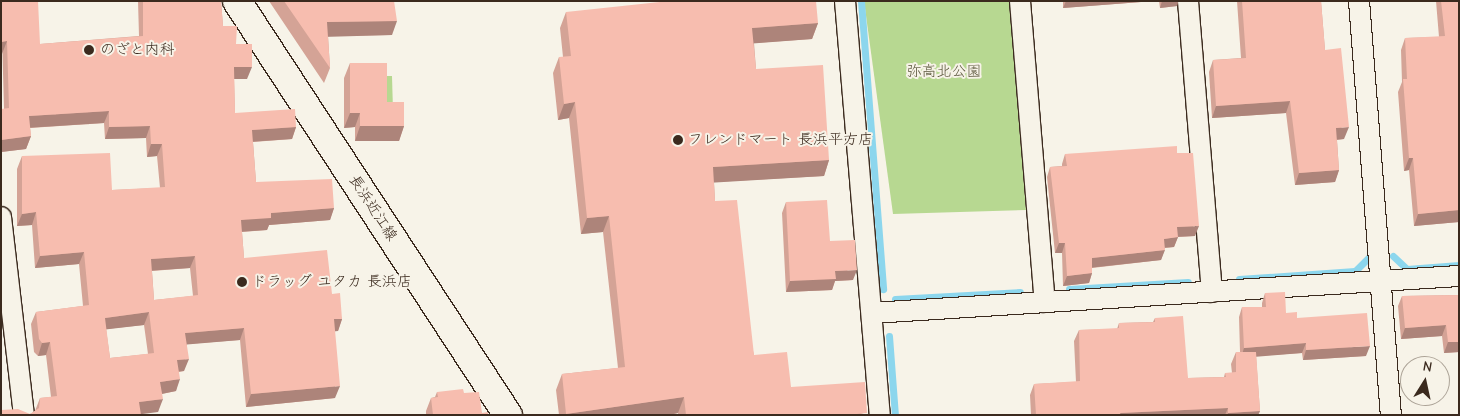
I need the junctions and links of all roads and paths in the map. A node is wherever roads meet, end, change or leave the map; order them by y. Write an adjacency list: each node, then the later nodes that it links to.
1 (237, 1): 14 (main road, 長浜近江線)
2 (846, 1): 12 (street)
3 (1020, 1): 11 (street)
4 (1188, 1): 9 (street)
5 (1358, 1): 8 (street)
6 (1, 217): 10 (street)
7 (1459, 276): 8 (street)
8 (1381, 282): 9 (street); 16 (street)
9 (1212, 292): 11 (street)
10 (6, 294): 13 (street)
11 (1045, 302): 12 (street)
12 (872, 313): 15 (street)
13 (24, 415)
14 (508, 415)
15 (880, 415)
16 (1391, 415)

